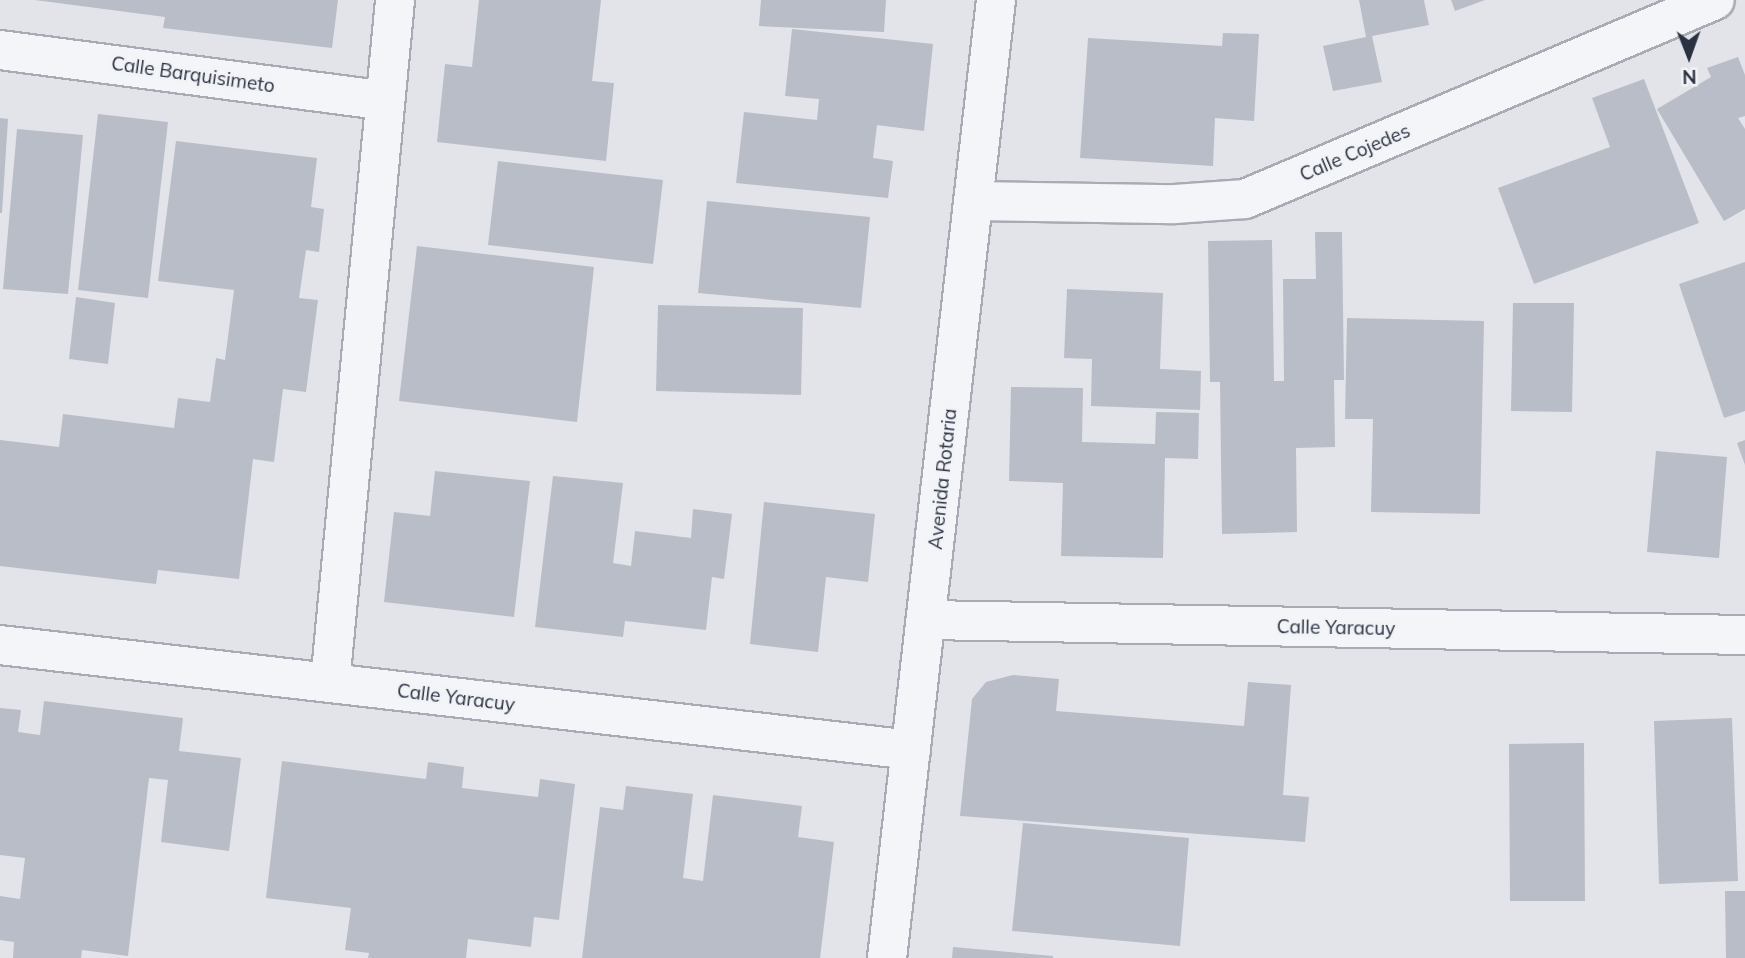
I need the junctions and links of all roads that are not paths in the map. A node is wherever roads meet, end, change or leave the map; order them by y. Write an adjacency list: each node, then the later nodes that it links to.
1 (395, 0): 5 (street)
2 (996, 0): 6 (street, Avenida Rotaria)
3 (1715, 0): 6 (street, Calle Cojedes)
4 (0, 50): 5 (street, Calle Barquisimeto)
5 (385, 101): 10 (street)
6 (974, 201): 7 (street, Avenida Rotaria)
7 (926, 620): 8 (street, Calle Yaracuy); 11 (street, Avenida Rotaria)
8 (1745, 635)
9 (0, 645): 10 (street, Calle Yaracuy)
10 (330, 683): 11 (street, Calle Yaracuy)
11 (911, 750): 12 (street, Avenida Rotaria)
12 (887, 958)

